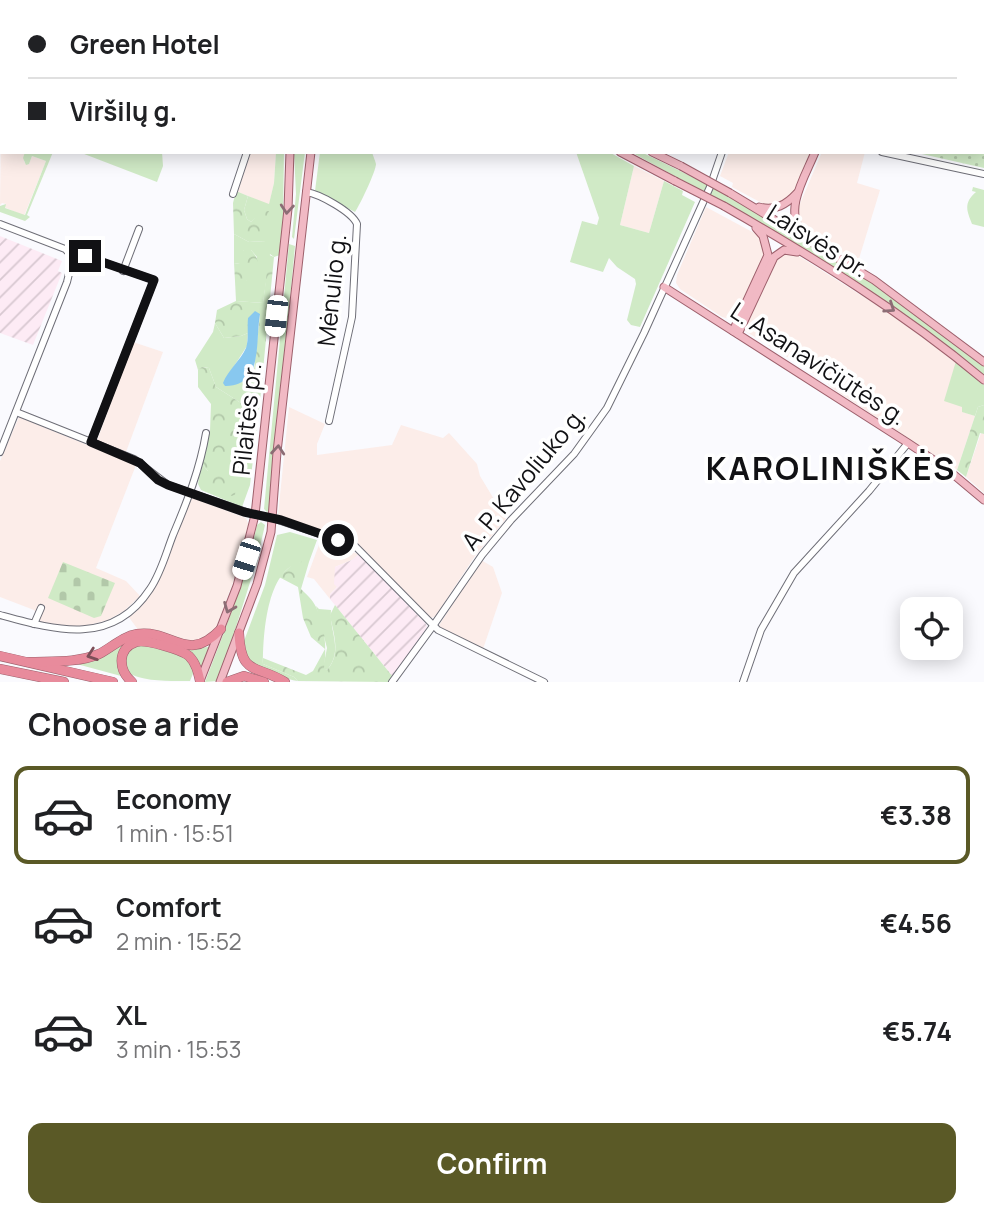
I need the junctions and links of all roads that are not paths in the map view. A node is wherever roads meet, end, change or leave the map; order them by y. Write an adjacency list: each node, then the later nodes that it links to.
1 (246, 154): 12 (street)
2 (290, 154): 17 (main road, Pilaitės pr., one-way to 17)
3 (311, 154): 11 (main road, Pilaitės pr.)
4 (624, 154): 14 (main road, Laisvės pr., bridge)
5 (656, 154): 13 (main road, Laisvės pr., bridge)
6 (721, 154): 23 (street, A. P. Kavoliuko g.)
7 (814, 154): 10 (main road)
8 (891, 154): 9 (street)
9 (984, 174)
10 (800, 190): 13 (main road); 18 (main road)
11 (306, 192): 19 (main road, Pilaitės pr.); 28 (street, Mėnulio g.)
12 (233, 194)
13 (754, 206): 18 (main road, Laisvės pr.)
14 (748, 220): 20 (main road, Laisvės pr.); 24 (main road)
15 (0, 224): 21 (street)
16 (139, 229): 22 (street)
17 (285, 234): 19 (main road); 35 (main road, Pilaitės pr.)
18 (807, 238): 25 (main road, Laisvės pr.)
19 (302, 240): 36 (main road, Pilaitės pr., one-way to 19)
20 (804, 254): 24 (main road); 26 (main road, Laisvės pr., one-way to 26)
21 (73, 257): 22 (street); 27 (street)
22 (123, 271): 30 (street)
23 (664, 287): 24 (main road, L. Asanavičiūtės g.); 40 (street, A. P. Kavoliuko g.)
24 (735, 332): 31 (main road, L. Asanavičiūtės g.)
25 (984, 362)
26 (984, 380)
27 (16, 412): 30 (street); 32 (street)
28 (329, 421)
29 (206, 433): 33 (street)
30 (91, 442): 33 (street)
31 (908, 443): 34 (main road, L. Asanavičiūtės g.); 57 (street)
32 (0, 452)
33 (190, 492): 35 (street); 39 (street)
34 (984, 500)
35 (256, 515): 36 (main road); 41 (main road, Pilaitės pr., one-way to 41)
36 (272, 518): 40 (street); 42 (main road, Pilaitės pr.)
37 (41, 608): 39 (street)
38 (0, 615): 39 (street)
39 (34, 624)
40 (433, 626): 55 (street, A. P. Kavoliuko g.); 56 (street)
41 (221, 629): 44 (highway, one-way to 44); 50 (main road, Pilaitės pr.)
42 (239, 633): 51 (main road, Pilaitės pr.); 54 (highway)
43 (0, 656): 44 (highway)
44 (29, 662): 48 (highway)
45 (0, 669): 46 (highway)
46 (48, 679): 47 (highway)
47 (64, 681)
48 (113, 681)
49 (132, 681): 50 (highway)
50 (200, 681)
51 (220, 681)
52 (227, 681): 53 (highway)
53 (264, 681)
54 (285, 681)
55 (391, 681)
56 (544, 681)
57 (743, 681)

